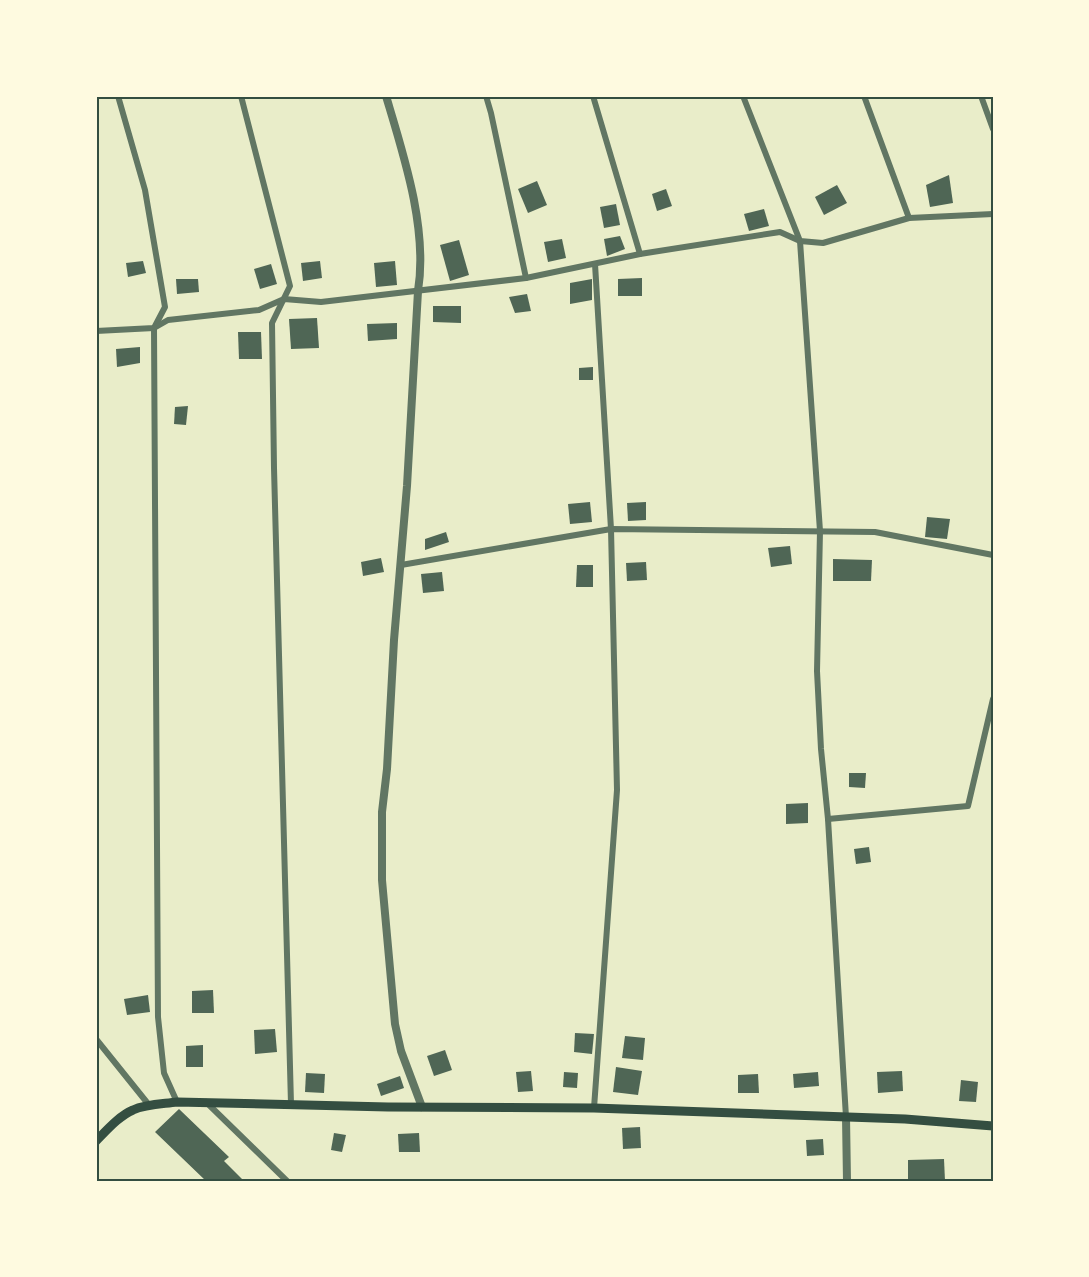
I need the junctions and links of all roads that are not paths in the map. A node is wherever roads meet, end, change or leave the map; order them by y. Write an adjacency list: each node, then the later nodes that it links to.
1 (118, 96): 18 (street)
2 (241, 96): 17 (street)
3 (386, 96): 16 (street)
4 (486, 96): 15 (street)
5 (593, 96): 13 (street)
6 (743, 96): 12 (street)
7 (864, 96): 11 (street)
8 (981, 96): 9 (street)
9 (993, 129)
10 (993, 214): 11 (street)
11 (909, 218): 12 (street)
12 (800, 241): 13 (street); 21 (street)
13 (640, 254): 14 (street)
14 (596, 264): 15 (street); 20 (street)
15 (526, 278): 16 (street)
16 (418, 291): 17 (street); 23 (street)
17 (284, 299): 18 (street); 29 (street)
18 (154, 328): 19 (street); 27 (street)
19 (96, 331)
20 (611, 529): 21 (street); 23 (street); 32 (street)
21 (820, 531): 22 (street); 25 (street)
22 (993, 555)
23 (401, 565): 31 (street)
24 (993, 699): 25 (street)
25 (828, 819): 33 (street)
26 (96, 1039): 30 (street)
27 (177, 1102): 28 (main road); 30 (main road)
28 (206, 1102): 29 (main road); 36 (street)
29 (291, 1104): 31 (main road)
30 (149, 1106): 35 (main road)
31 (422, 1107): 32 (main road)
32 (594, 1108): 33 (main road)
33 (846, 1117): 34 (main road); 37 (street)
34 (993, 1126)
35 (96, 1141)
36 (287, 1181)
37 (847, 1181)

